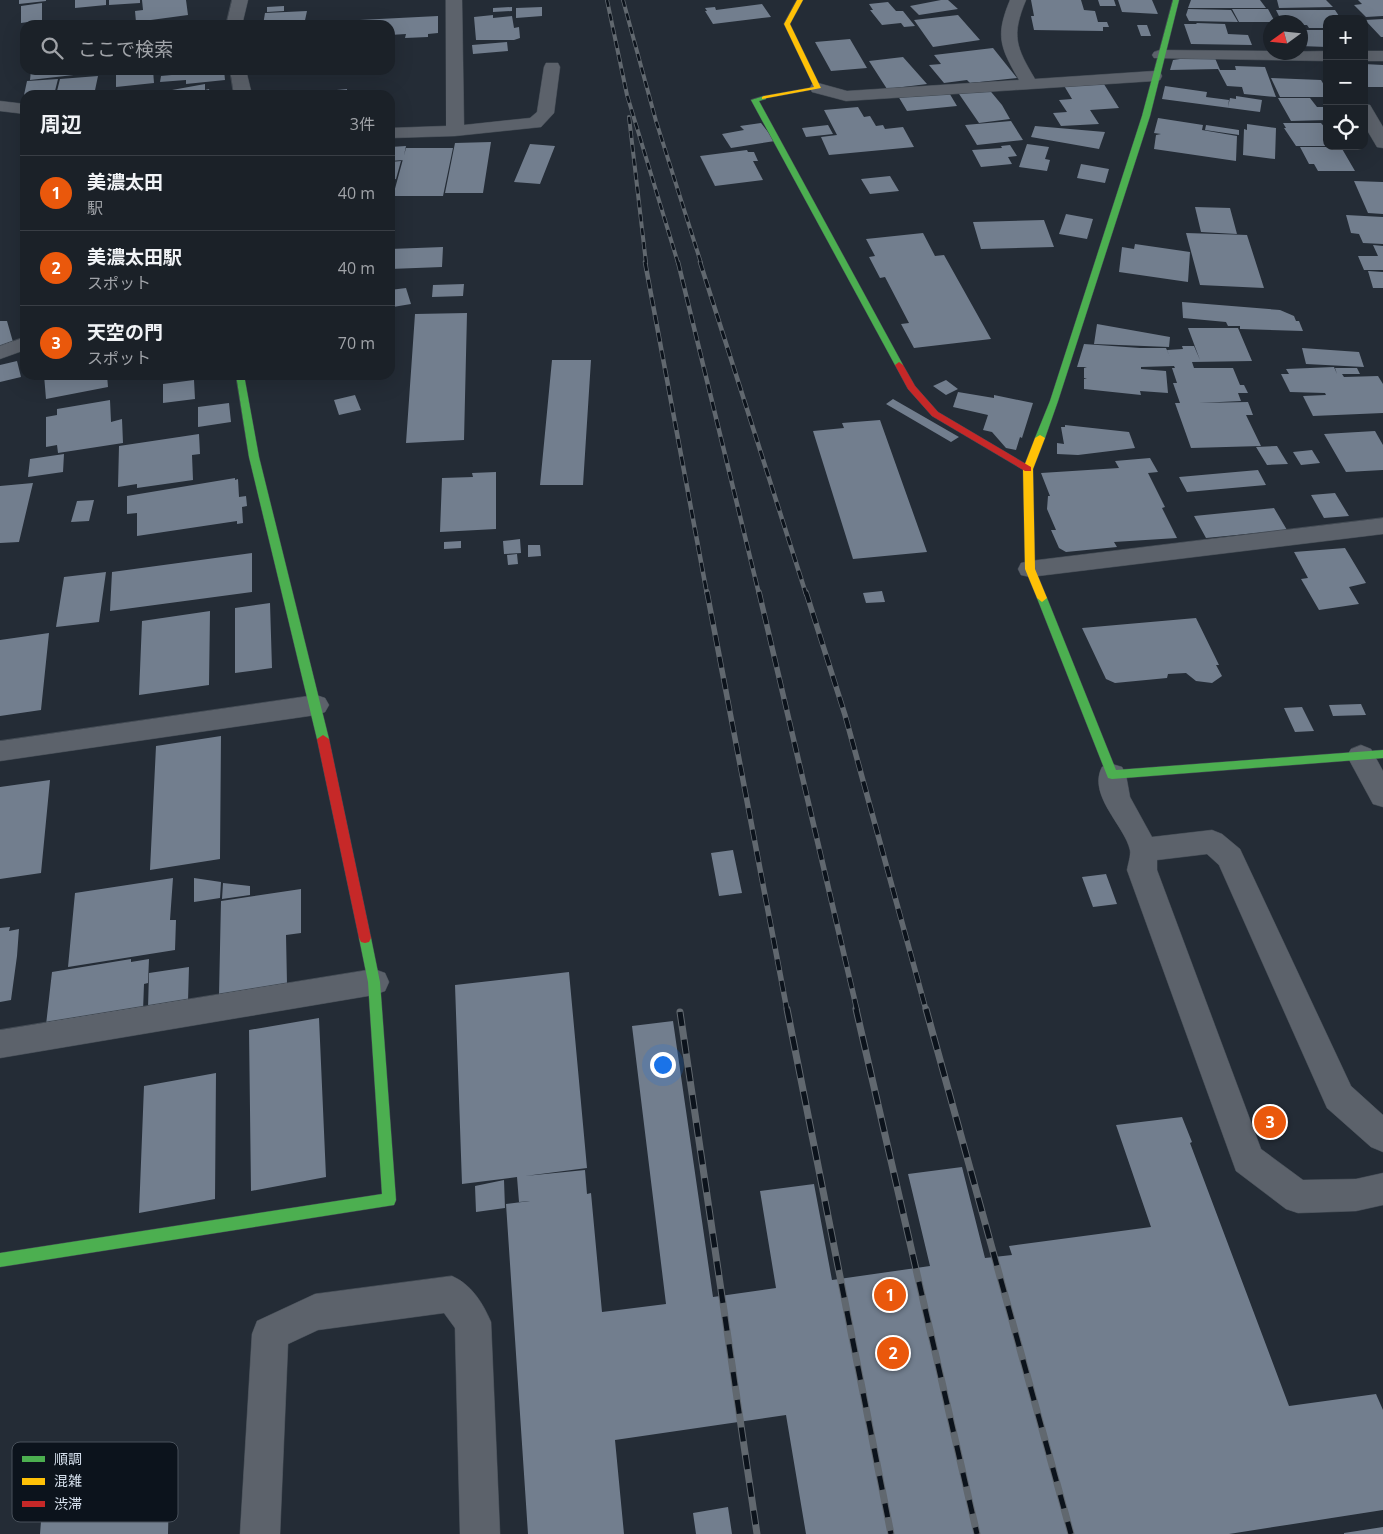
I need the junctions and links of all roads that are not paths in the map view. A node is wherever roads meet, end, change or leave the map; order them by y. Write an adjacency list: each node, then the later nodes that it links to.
1 (240, 0): 6 (street)
2 (454, 0): 20 (street)
3 (800, 0): 15 (street)
4 (1018, 0): 14 (street)
5 (1176, 0): 7 (street)
6 (235, 20)
7 (1160, 55): 8 (street); 13 (street)
8 (1323, 56)
9 (1368, 56): 10 (street)
10 (1383, 56)
11 (552, 67): 20 (street)
12 (239, 75): 16 (street)
13 (1154, 76): 14 (street); 26 (street)
14 (1030, 84): 15 (street)
15 (818, 88): 26 (street)
16 (243, 90)
17 (0, 106): 18 (street)
18 (20, 108)
19 (1368, 116): 22 (street)
20 (454, 131): 21 (street)
21 (395, 133)
22 (1383, 143)
23 (20, 345): 24 (street)
24 (0, 353)
25 (241, 380): 29 (street)
26 (1028, 469): 28 (street)
27 (1383, 526): 28 (street)
28 (1030, 569): 32 (street)
29 (316, 705): 30 (street); 35 (street)
30 (0, 752)
31 (1372, 755): 32 (street); 33 (street)
32 (1112, 775): 34 (street)
33 (1383, 796)
34 (1144, 850): 37 (street); 38 (street)
35 (374, 982): 36 (street); 39 (street)
36 (0, 1044)
37 (1383, 1136)
38 (1383, 1189)
39 (0, 1260)
40 (260, 1534): 41 (street)
41 (480, 1534)

